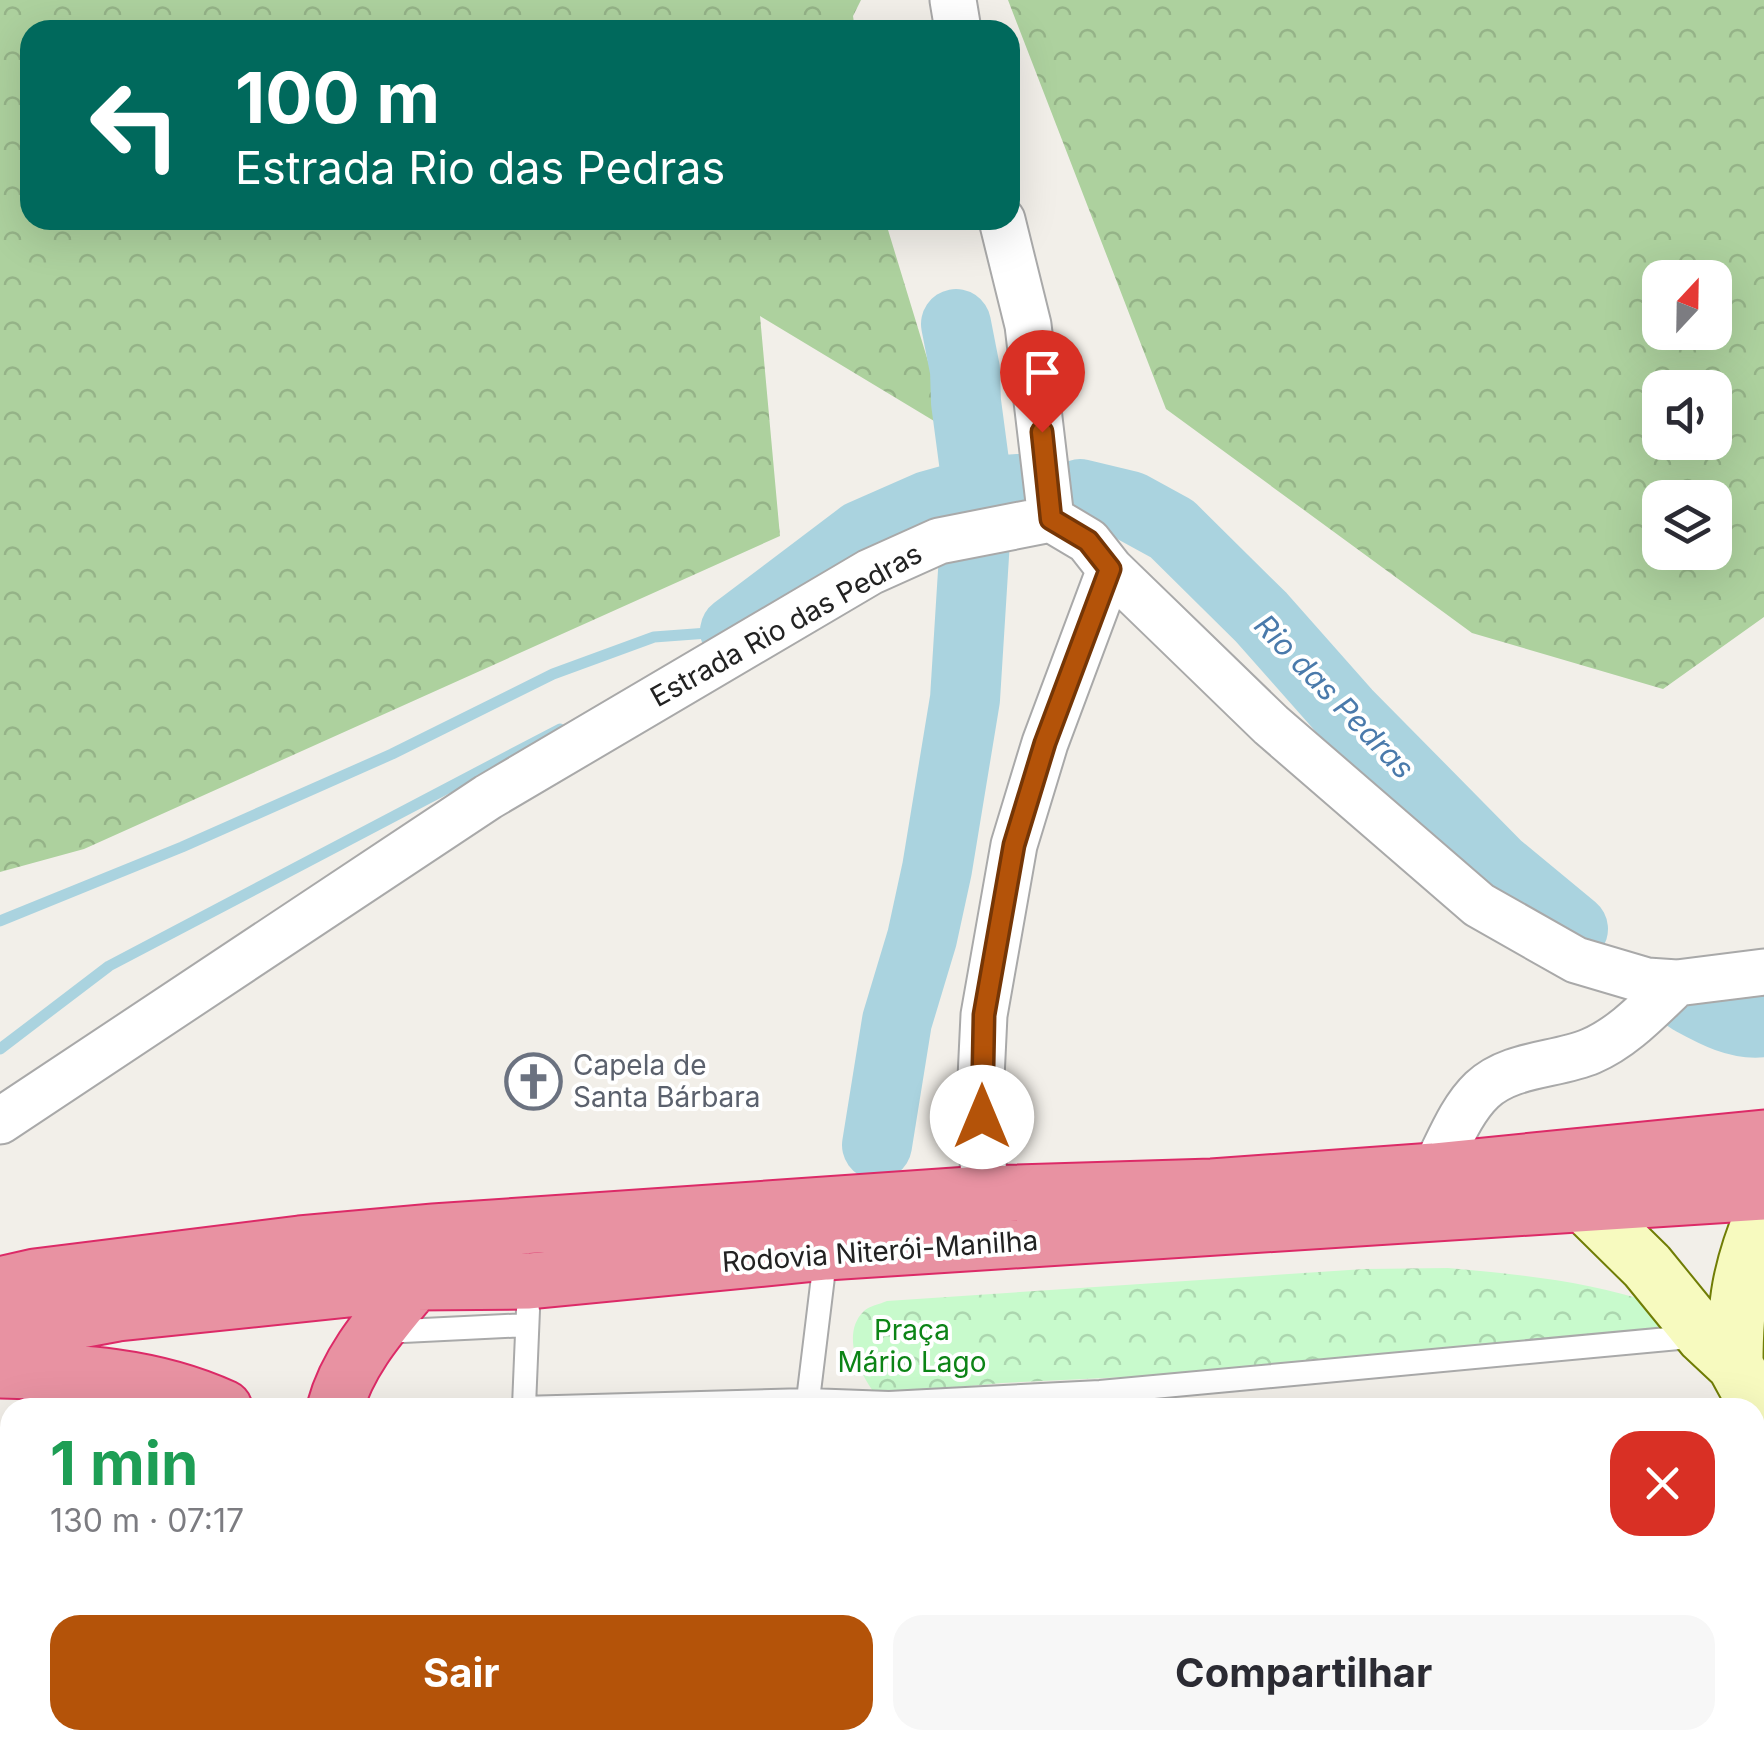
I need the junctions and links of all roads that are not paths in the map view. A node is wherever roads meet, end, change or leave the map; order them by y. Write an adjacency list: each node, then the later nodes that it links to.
1 (1004, 230): 2 (street)
2 (1051, 519): 3 (street); 6 (street, Estrada Rio das Pedras)
3 (1110, 569): 5 (street); 10 (street)
4 (1764, 972): 5 (street)
5 (1677, 983): 8 (street)
6 (0, 1121)
7 (1764, 1138): 8 (highway, Rodovia Niterói-Manilha)
8 (1434, 1171): 10 (highway, Rodovia Niterói-Manilha)
9 (1764, 1192): 11 (highway, Rodovia Niterói-Manilha)
10 (984, 1194): 15 (highway, Rodovia Niterói-Manilha)
11 (1581, 1201): 13 (highway, Rodovia Niterói-Manilha); 19 (street)
12 (1764, 1212): 19 (street)
13 (826, 1252): 16 (highway, Rodovia Niterói-Manilha); 24 (lane)
14 (414, 1282): 16 (highway, Rodovia Niterói-Manilha); 17 (highway); 18 (highway, Rodovia Niterói-Manilha)
15 (0, 1285)
16 (528, 1303): 17 (lane); 23 (lane)
17 (375, 1332): 22 (highway)
18 (0, 1336)
19 (1735, 1341): 25 (lane); 26 (street)
20 (0, 1370): 21 (highway)
21 (195, 1398)
22 (338, 1398)
23 (523, 1398)
24 (808, 1398)
25 (985, 1398)
26 (1756, 1398)

